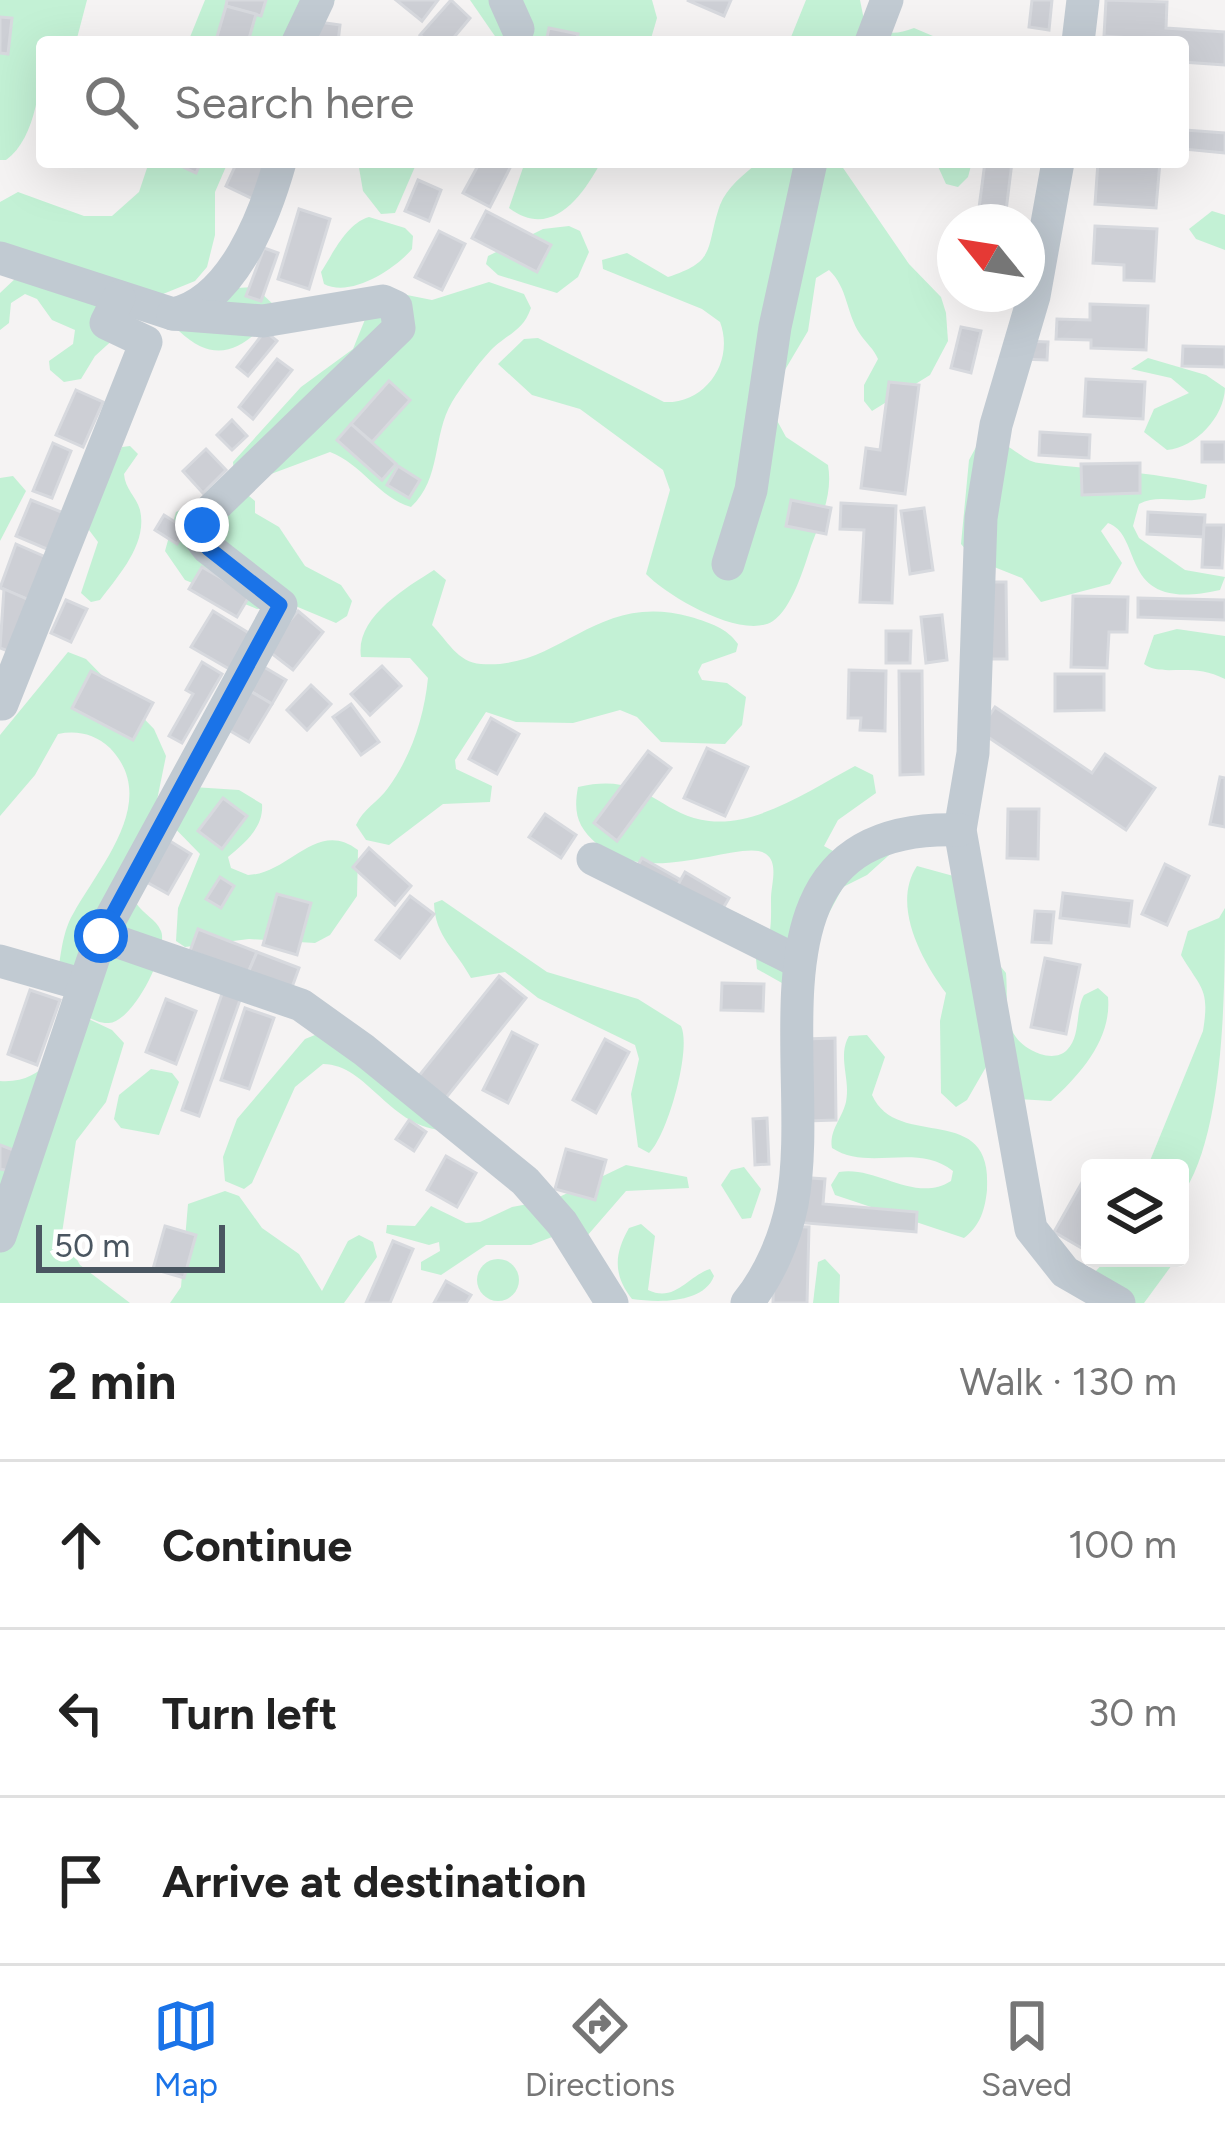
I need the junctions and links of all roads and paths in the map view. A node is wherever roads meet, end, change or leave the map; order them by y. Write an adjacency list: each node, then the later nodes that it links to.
1 (317, 0): 4 (lane)
2 (886, 0): 5 (lane)
3 (1083, 0): 6 (lane)
4 (301, 36)
5 (873, 36)
6 (1079, 36)
7 (278, 168): 12 (lane)
8 (810, 168): 13 (lane)
9 (1057, 168): 15 (lane)
10 (0, 258): 11 (lane)
11 (119, 297): 12 (lane); 14 (lane)
12 (173, 314): 17 (lane)
13 (728, 564)
14 (2, 704)
15 (960, 830): 19 (lane); 24 (lane)
16 (592, 859): 19 (lane)
17 (101, 936): 20 (lane); 22 (lane)
18 (0, 961): 20 (lane)
19 (797, 961): 23 (lane)
20 (84, 985): 21 (lane)
21 (0, 1236)
22 (612, 1303)
23 (747, 1303)
24 (1119, 1303)

